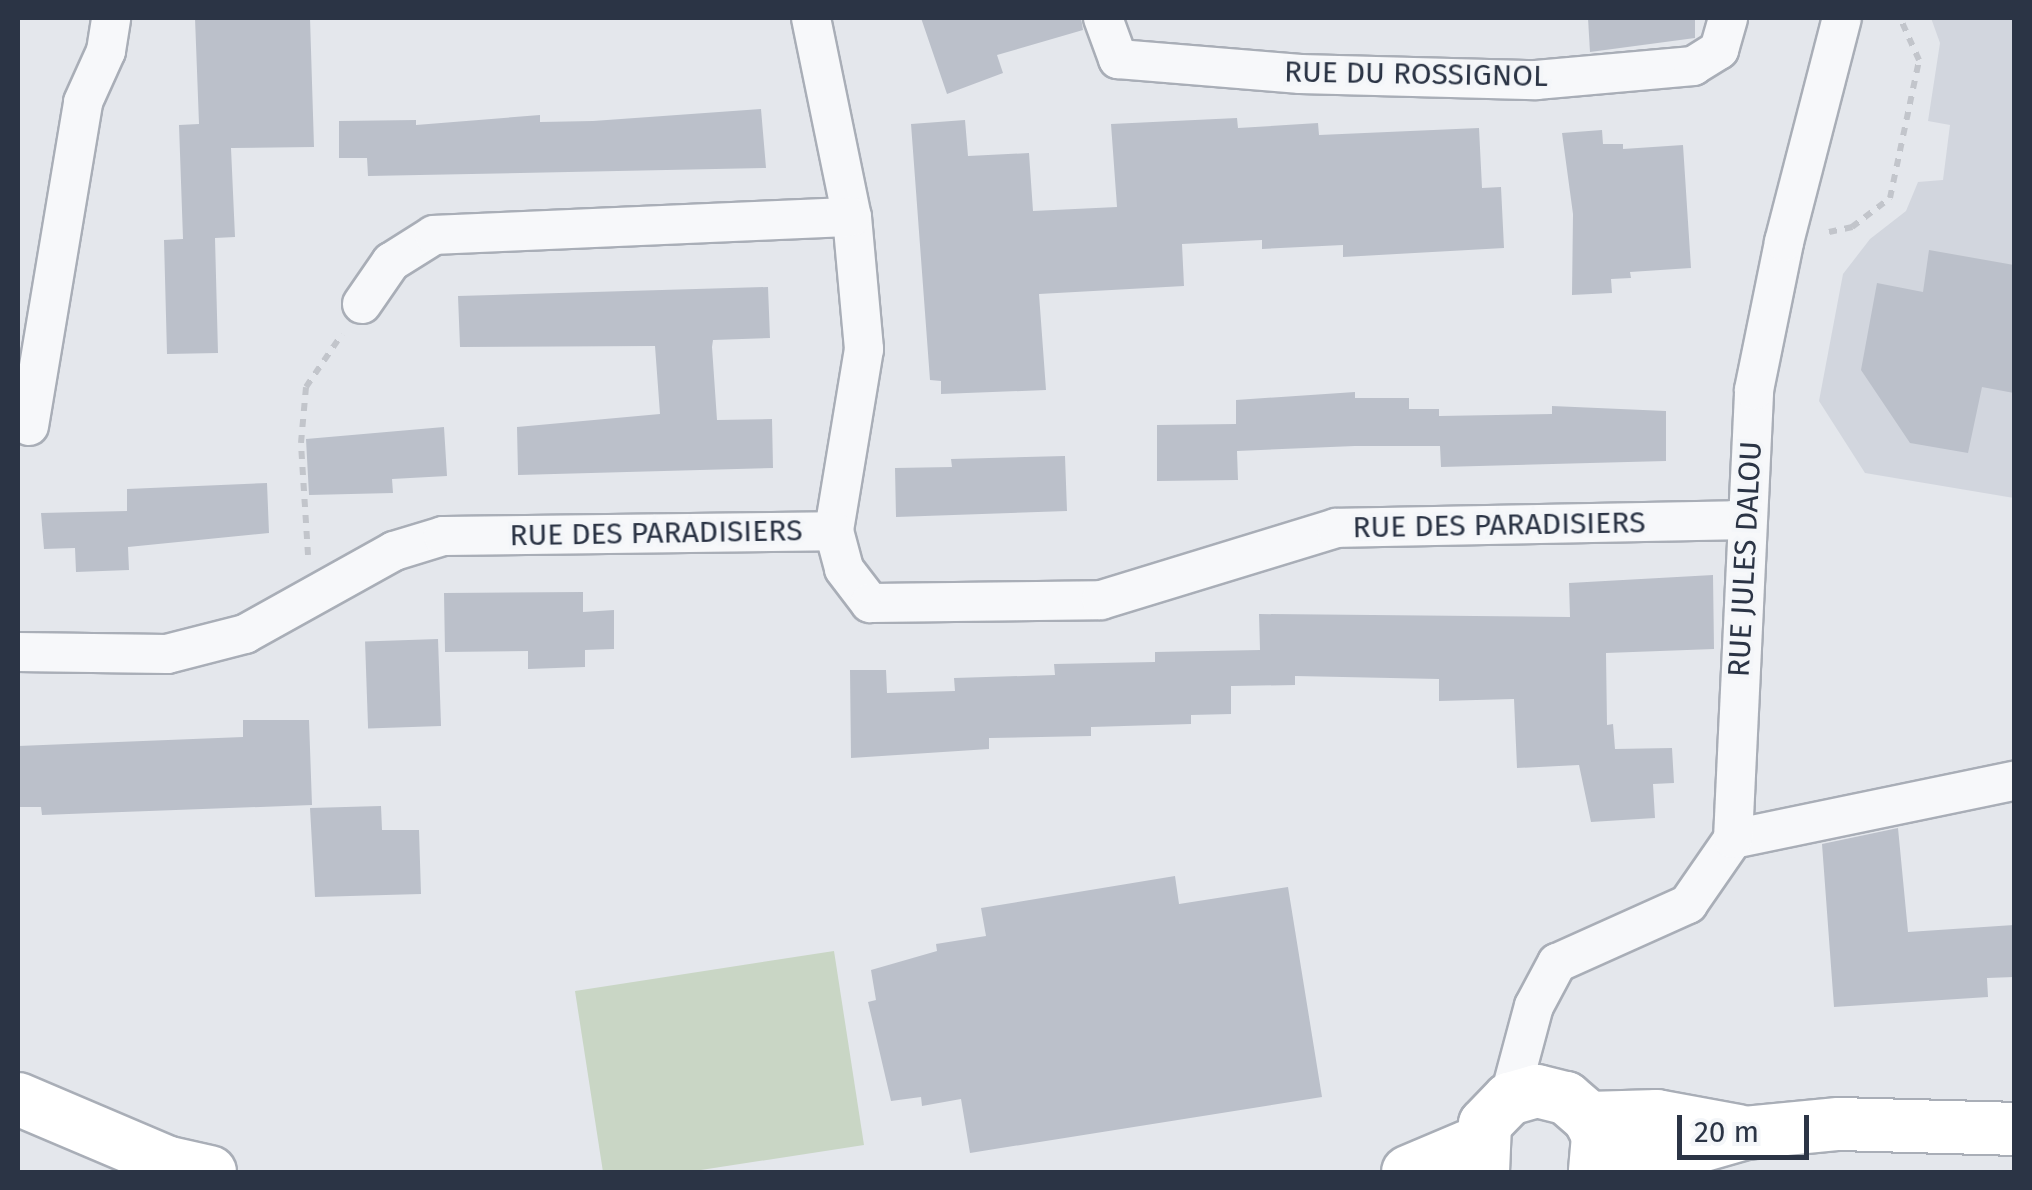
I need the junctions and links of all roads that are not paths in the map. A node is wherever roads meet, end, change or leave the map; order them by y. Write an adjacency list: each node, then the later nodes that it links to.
1 (112, 18): 8 (street)
2 (811, 18): 6 (street)
3 (1103, 18): 4 (street, RUE DU ROSSIGNOL)
4 (1728, 18)
5 (1842, 18): 9 (street, RUE JULES DALOU)
6 (852, 217): 7 (street); 10 (street)
7 (362, 304)
8 (29, 426)
9 (1744, 520): 10 (street, RUE DES PARADISIERS); 13 (street, RUE JULES DALOU)
10 (834, 531): 11 (street, RUE DES PARADISIERS)
11 (18, 652)
12 (2014, 781): 13 (street)
13 (1733, 839): 15 (street)
14 (18, 1099): 19 (street)
15 (1550, 1103): 17 (street); 18 (street); 21 (street)
16 (2014, 1129): 17 (street)
17 (1745, 1133): 22 (street)
18 (1481, 1157): 20 (street)
19 (210, 1172)
20 (1408, 1172)
21 (1595, 1172)
22 (1610, 1172)

